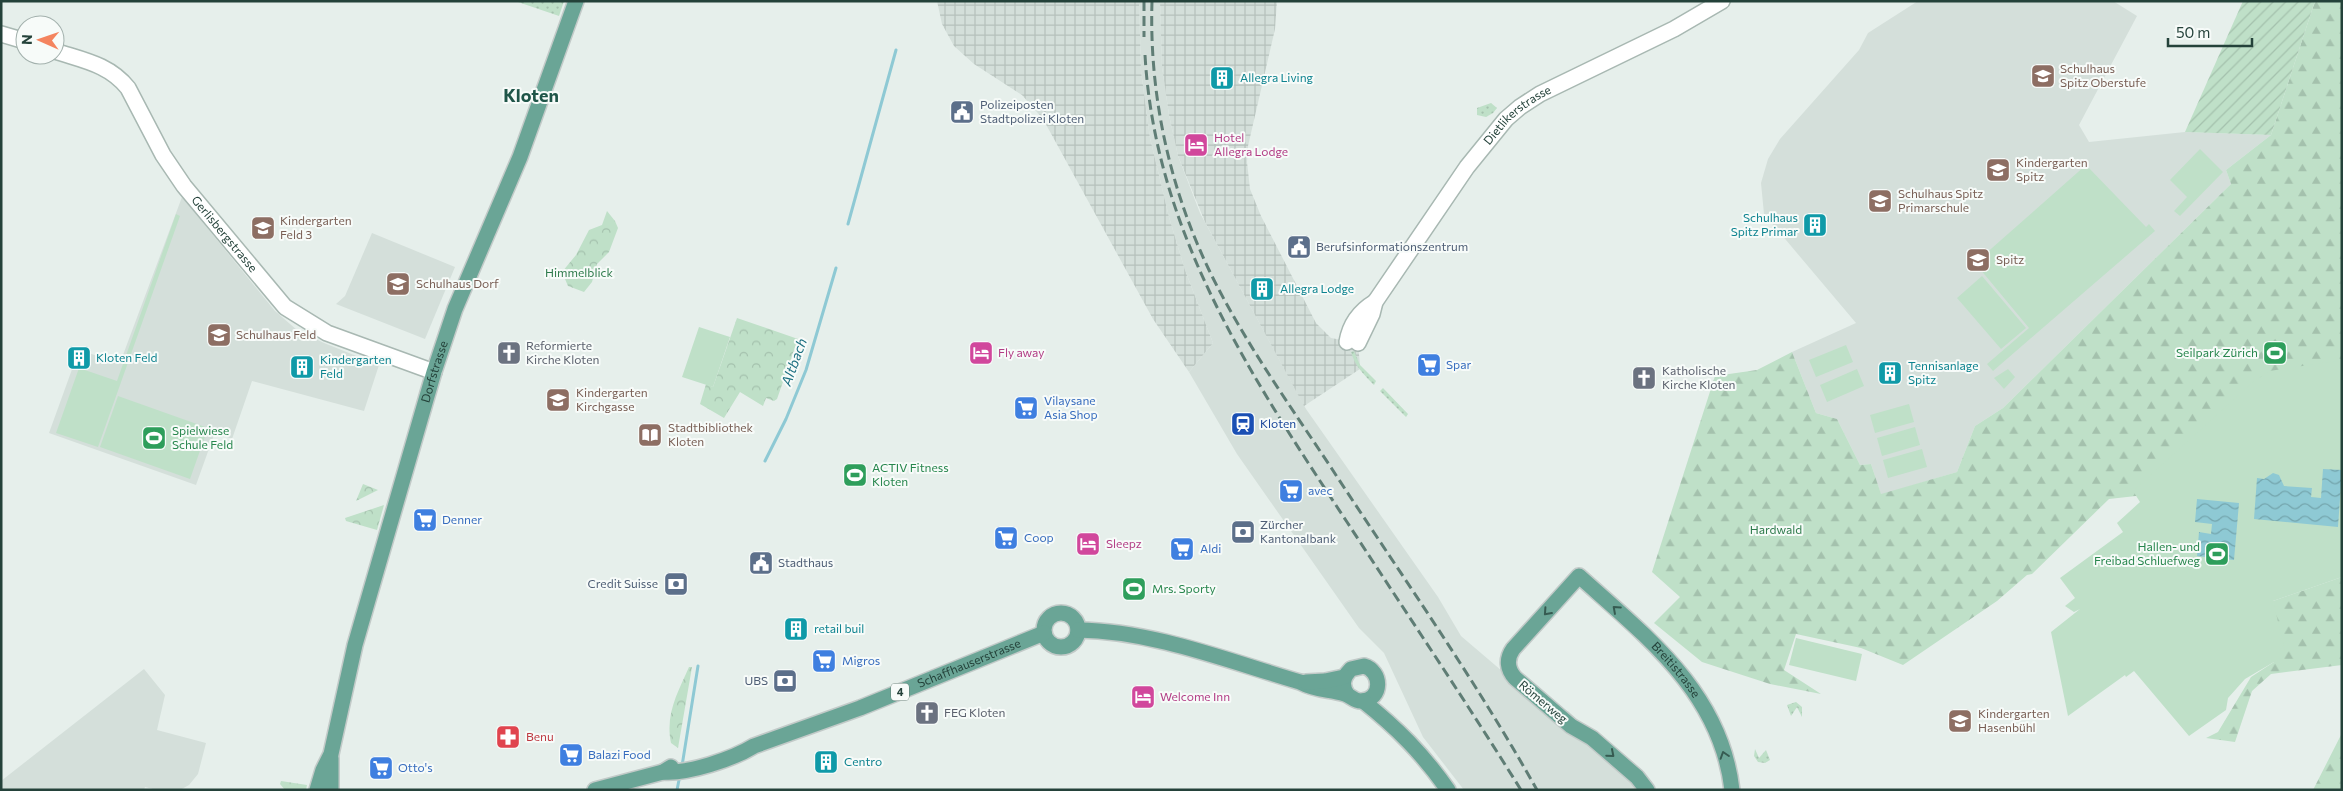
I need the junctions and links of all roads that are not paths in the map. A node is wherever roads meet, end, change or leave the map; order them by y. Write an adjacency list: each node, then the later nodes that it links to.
1 (576, 1): 7 (main road, Dorfstrasse)
2 (1722, 1): 6 (street, Dietlikerstrasse)
3 (1, 34): 4 (street)
4 (15, 38)
5 (65, 54): 7 (street, Gerlisbergstrasse)
6 (1353, 342)
7 (434, 372): 17 (main road, Dorfstrasse)
8 (1579, 576): 22 (main road, Römerweg, one-way to 22); 23 (main road, Breitistrasse, one-way to 8)
9 (1078, 630): 10 (main road); 10 (main road); 12 (main road)
10 (1044, 633): 20 (main road, Schaffhauserstrasse / 4)
11 (1344, 677): 12 (main road); 13 (main road); 14 (main road)
12 (1300, 682): 14 (main road)
13 (1378, 689): 15 (main road); 16 (main road)
14 (1347, 694): 15 (main road)
15 (1362, 701): 16 (main road)
16 (1396, 727): 21 (main road)
17 (331, 754): 18 (main road, Dorfstrasse); 19 (main road, Dorfstrasse)
18 (317, 790)
19 (331, 790)
20 (595, 790)
21 (1448, 790)
22 (1647, 790)
23 (1732, 790)

